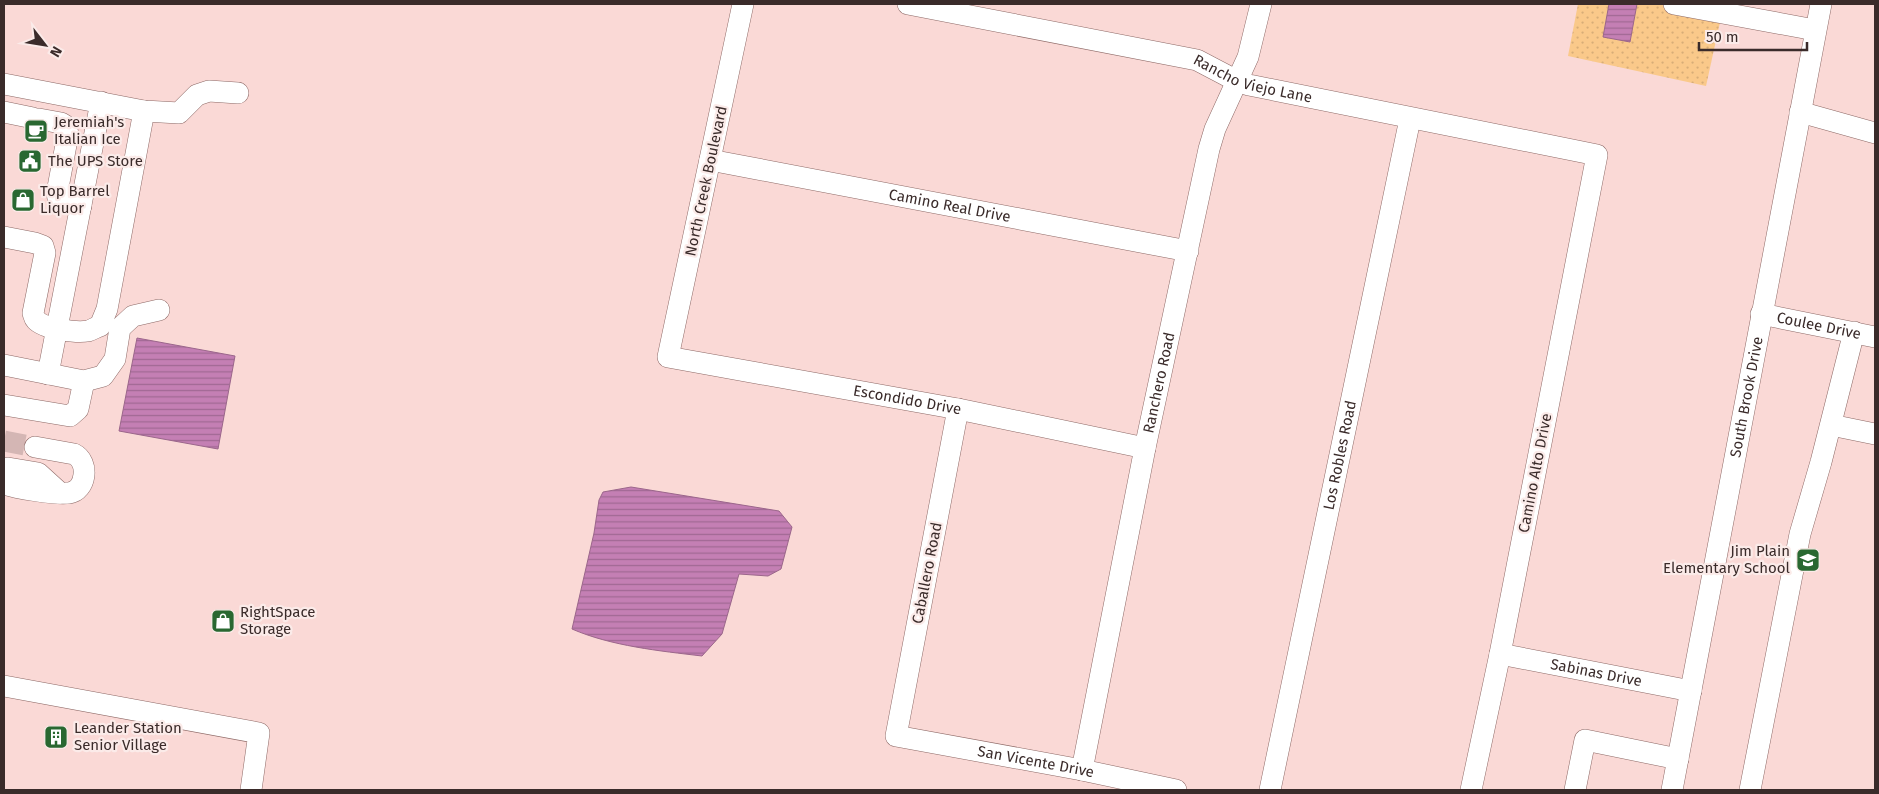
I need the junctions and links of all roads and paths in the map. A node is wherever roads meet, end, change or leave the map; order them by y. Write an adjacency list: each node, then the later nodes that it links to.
1 (743, 4): 17 (street, North Creek Boulevard)
2 (908, 4): 7 (street, Rancho Viejo Lane)
3 (1262, 4): 7 (street, Ranchero Road)
4 (1674, 4): 6 (street)
5 (1820, 4): 6 (street, South Brook Drive)
6 (1815, 30): 13 (street, South Brook Drive)
7 (1237, 82): 14 (street, Rancho Viejo Lane); 20 (street, Ranchero Road)
8 (4, 84): 10 (street)
9 (238, 93): 11 (street)
10 (100, 102): 11 (street); 18 (street)
11 (144, 111): 23 (street)
12 (4, 112): 18 (street)
13 (1800, 112): 15 (street); 22 (street, South Brook Drive)
14 (1410, 119): 16 (street, Rancho Viejo Lane); 48 (street, Los Robles Road)
15 (1875, 134)
16 (1598, 155): 40 (street, Camino Alto Drive)
17 (710, 160): 20 (street, Camino Real Drive); 26 (street, North Creek Boulevard)
18 (81, 206): 23 (street)
19 (4, 237): 23 (street)
20 (1188, 251): 35 (street, Ranchero Road)
21 (159, 310): 29 (street)
22 (1761, 314): 24 (street, Coulee Drive); 42 (street, South Brook Drive)
23 (57, 328): 28 (street)
24 (1854, 332): 25 (street, Coulee Drive); 32 (street)
25 (1875, 337)
26 (668, 357): 31 (street, Escondido Drive)
27 (4, 365): 28 (street)
28 (48, 374): 29 (street)
29 (84, 381): 30 (street)
30 (4, 405)
31 (958, 409): 35 (street, Escondido Drive); 43 (street, Caballero Road)
32 (1831, 425): 33 (street); 52 (street)
33 (1875, 434)
34 (35, 447): 39 (street)
35 (1145, 448): 45 (street, Ranchero Road)
36 (4, 469): 39 (street)
37 (4, 475): 39 (street)
38 (4, 484): 39 (street)
39 (60, 493)
40 (1500, 654): 42 (street, Sabinas Drive); 49 (street, Camino Alto Drive)
41 (4, 686): 46 (street)
42 (1690, 692): 44 (street, South Brook Drive)
43 (896, 736): 45 (street, San Vicente Drive)
44 (1678, 759): 50 (street); 51 (street, South Brook Drive)
45 (1082, 770): 47 (street, San Vicente Drive)
46 (251, 790)
47 (1176, 790)
48 (1270, 790)
49 (1471, 790)
50 (1575, 790)
51 (1672, 790)
52 (1750, 790)

